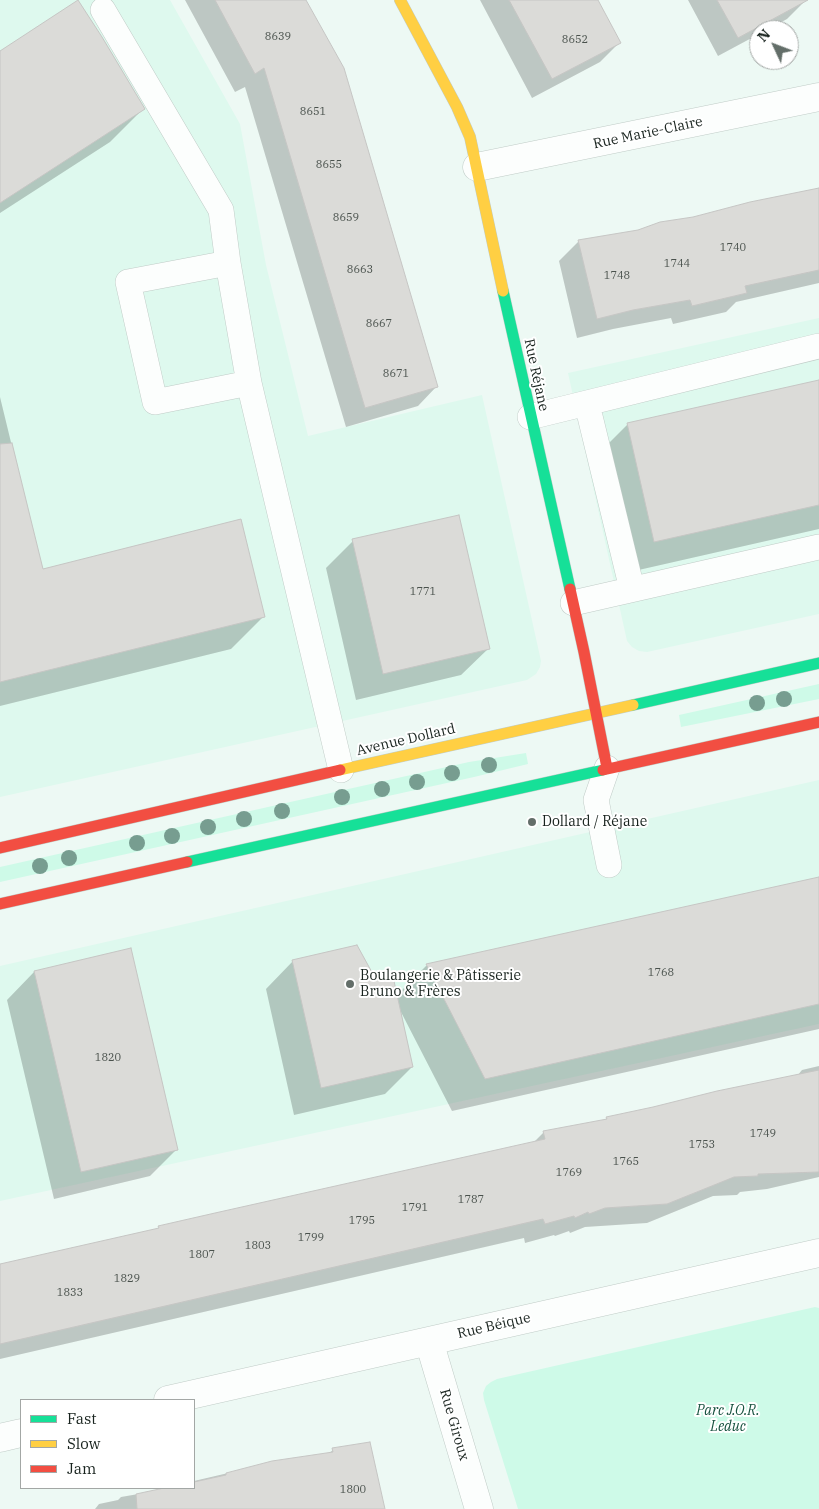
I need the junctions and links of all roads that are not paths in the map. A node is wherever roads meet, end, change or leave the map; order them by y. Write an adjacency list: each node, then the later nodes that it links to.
1 (400, 0): 4 (main road, Rue Réjane)
2 (103, 10): 5 (lane)
3 (819, 97): 4 (street, Rue Marie-Claire)
4 (478, 167): 9 (main road, Rue Réjane)
5 (228, 263): 7 (lane); 7 (lane)
6 (819, 346): 8 (lane)
7 (249, 383): 17 (lane)
8 (587, 404): 9 (lane); 11 (lane)
9 (530, 417): 12 (main road, Rue Réjane)
10 (819, 547): 11 (lane)
11 (632, 589): 12 (lane)
12 (573, 602): 14 (main road, Rue Réjane)
13 (819, 663): 14 (main road, Avenue Dollard)
14 (597, 712): 16 (main road, Rue Réjane); 17 (main road, Avenue Dollard)
15 (819, 722): 16 (main road)
16 (607, 768): 19 (lane); 20 (main road)
17 (341, 770): 18 (main road, Avenue Dollard)
18 (0, 848)
19 (609, 865)
20 (0, 904)
21 (819, 1253): 22 (street, Rue Béique)
22 (429, 1341): 23 (street, Rue Béique); 26 (street, Rue Giroux)
23 (172, 1399)
24 (20, 1434): 25 (street)
25 (0, 1438)
26 (479, 1509)

